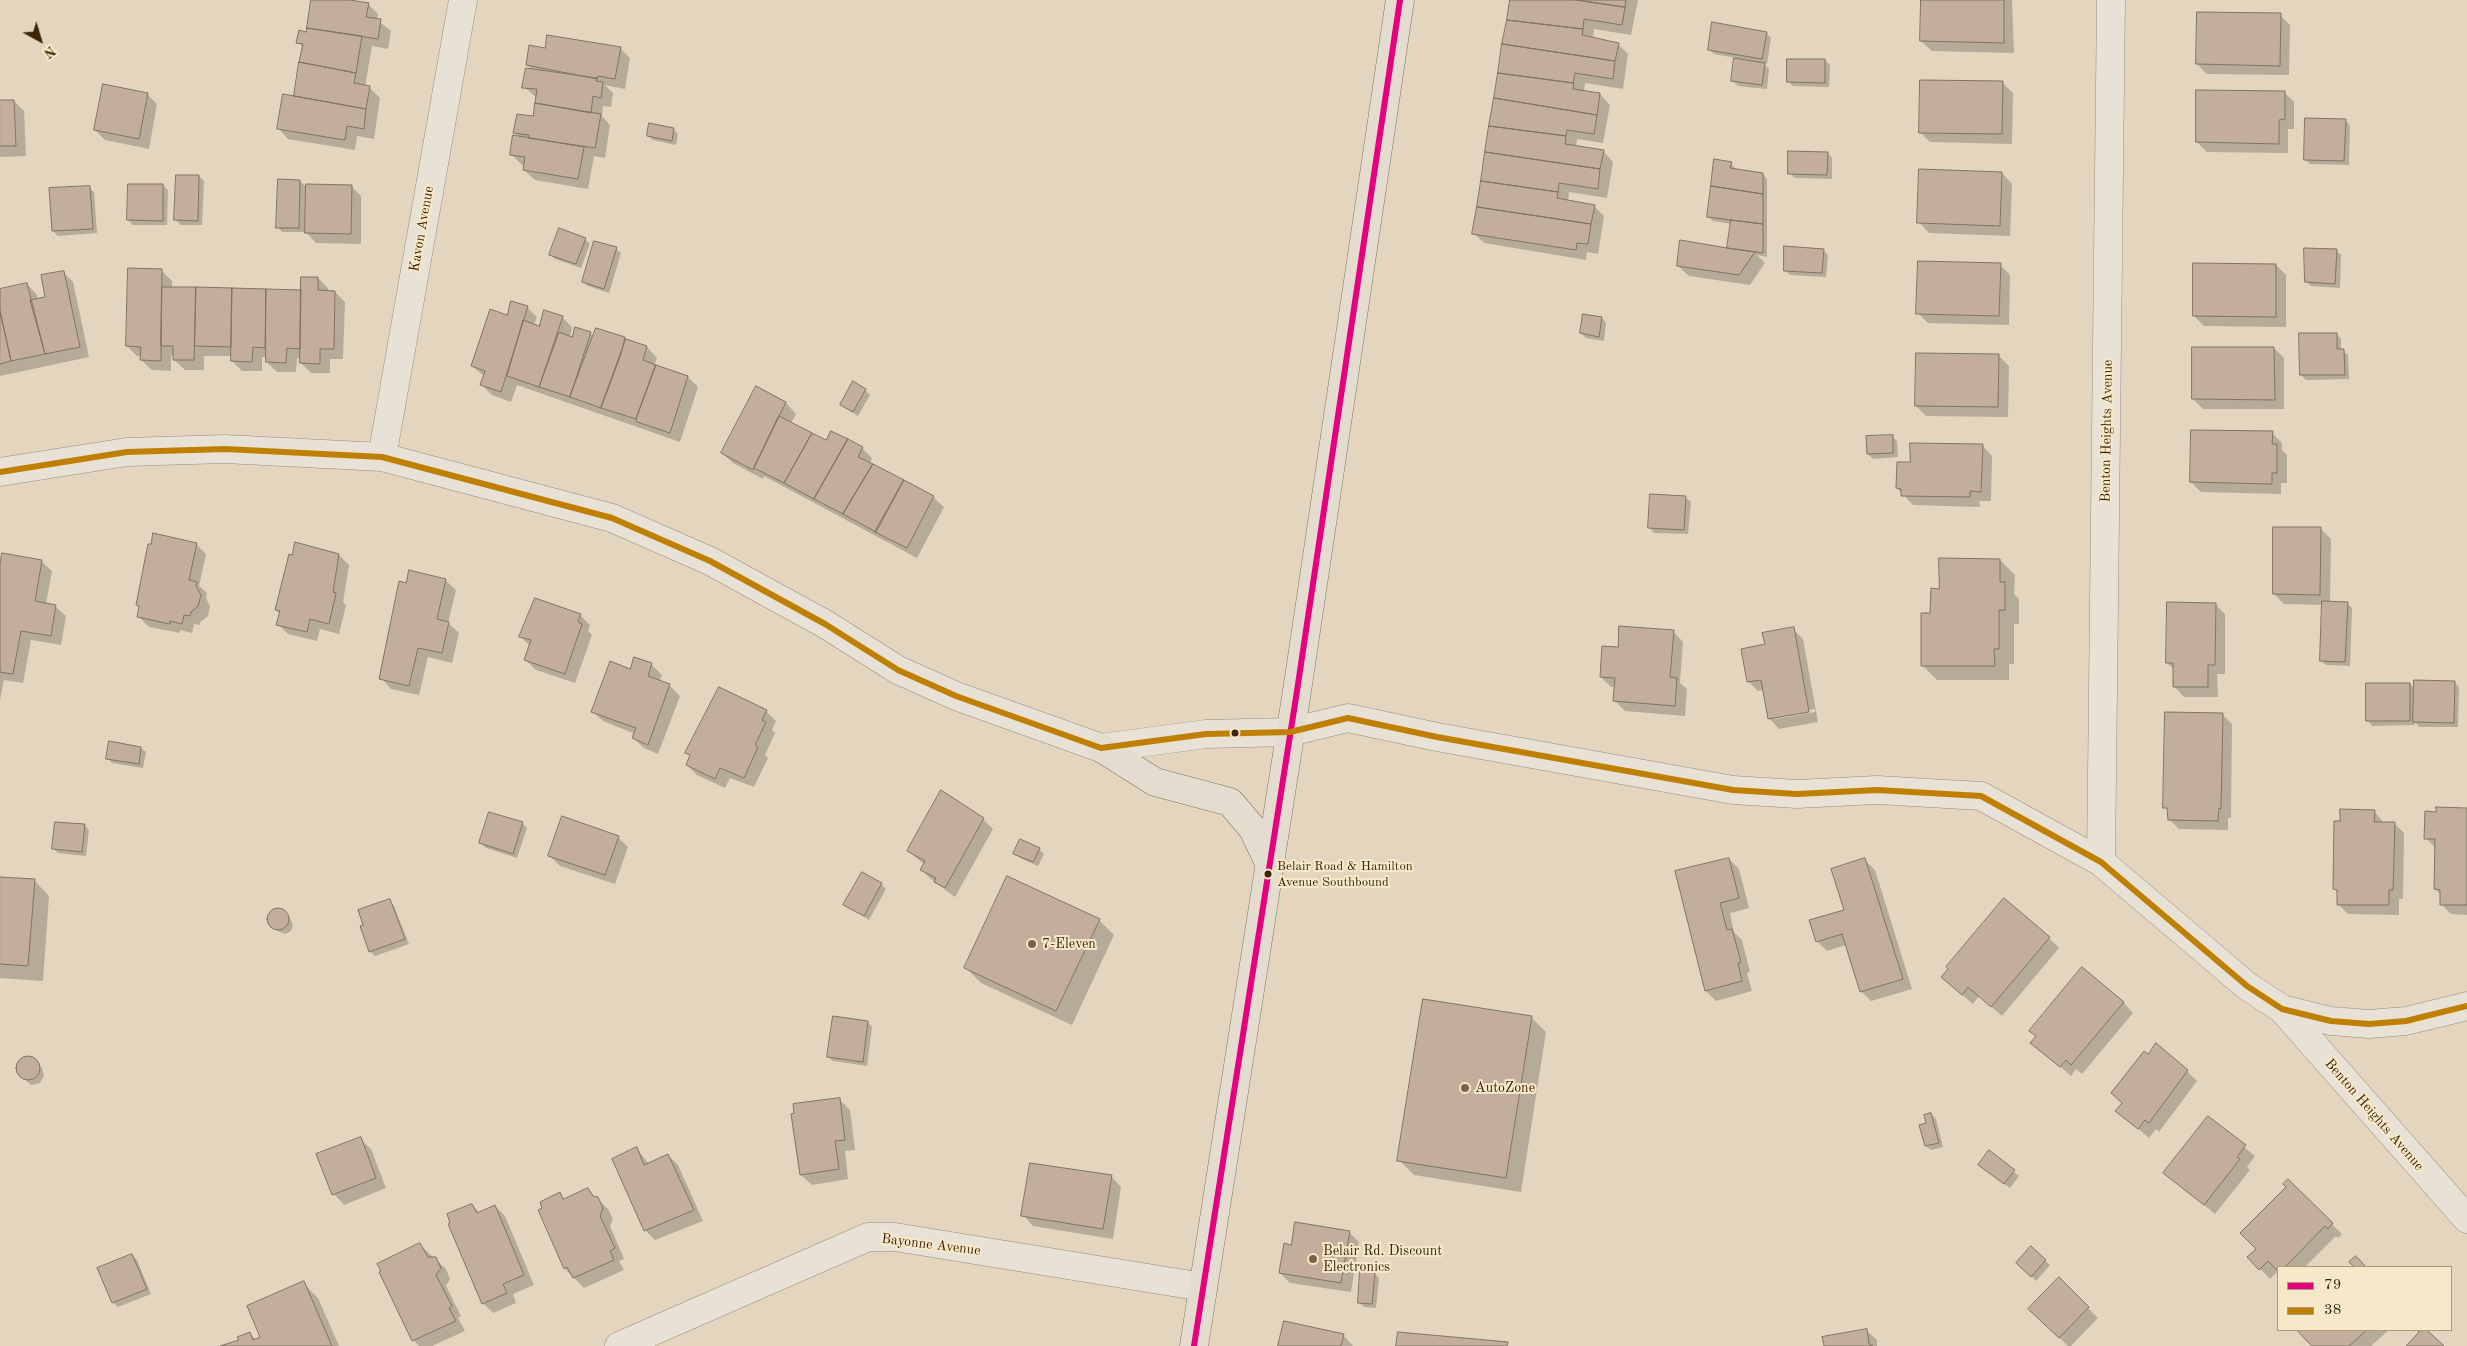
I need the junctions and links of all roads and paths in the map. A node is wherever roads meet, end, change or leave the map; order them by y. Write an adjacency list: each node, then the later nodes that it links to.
1 (463, 0): 4 (street, Kavon Avenue)
2 (1400, 0): 6 (main road)
3 (2111, 0): 8 (street, Benton Heights Avenue)
4 (382, 457): 5 (street); 7 (street)
5 (0, 472)
6 (1290, 732): 7 (street); 8 (street); 9 (main road)
7 (1101, 748): 9 (main road)
8 (2101, 862): 11 (street)
9 (1270, 865): 13 (main road)
10 (2467, 1006): 11 (street)
11 (2282, 1009): 12 (street, Benton Heights Avenue)
12 (2467, 1219)
13 (1203, 1287): 14 (street, Bayonne Avenue); 15 (main road)
14 (619, 1346)
15 (1194, 1346)

